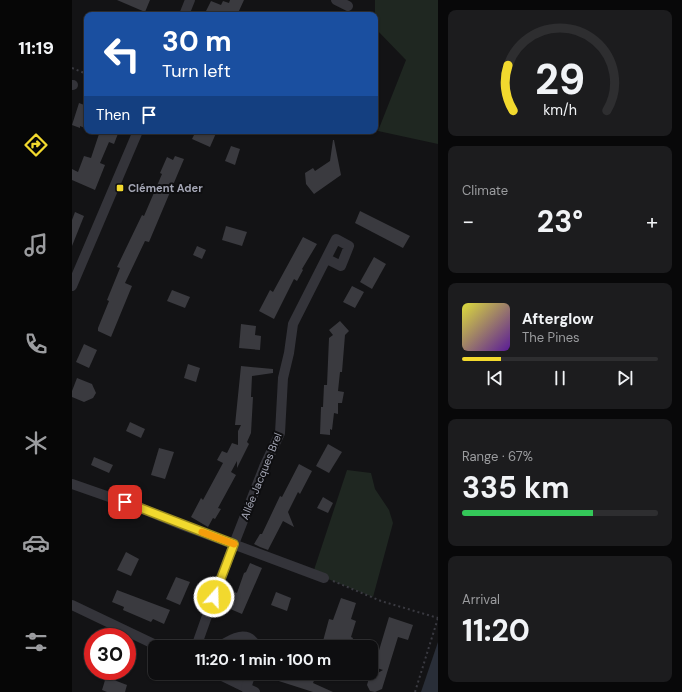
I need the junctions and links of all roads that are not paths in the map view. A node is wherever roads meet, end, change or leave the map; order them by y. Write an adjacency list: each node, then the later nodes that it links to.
1 (190, 0): 4 (street)
2 (336, 0): 3 (street)
3 (348, 6)
4 (185, 12)
5 (137, 134): 7 (street)
6 (327, 259): 9 (street, Allée Jacques Brel)
7 (72, 286)
8 (72, 484): 9 (street)
9 (234, 544): 10 (street); 12 (street, Allée Jacques Brel)
10 (324, 578)
11 (72, 605): 15 (street)
12 (198, 640)
13 (230, 640): 14 (street)
14 (252, 640)
15 (148, 641)
16 (230, 680): 17 (street)
17 (251, 690)

